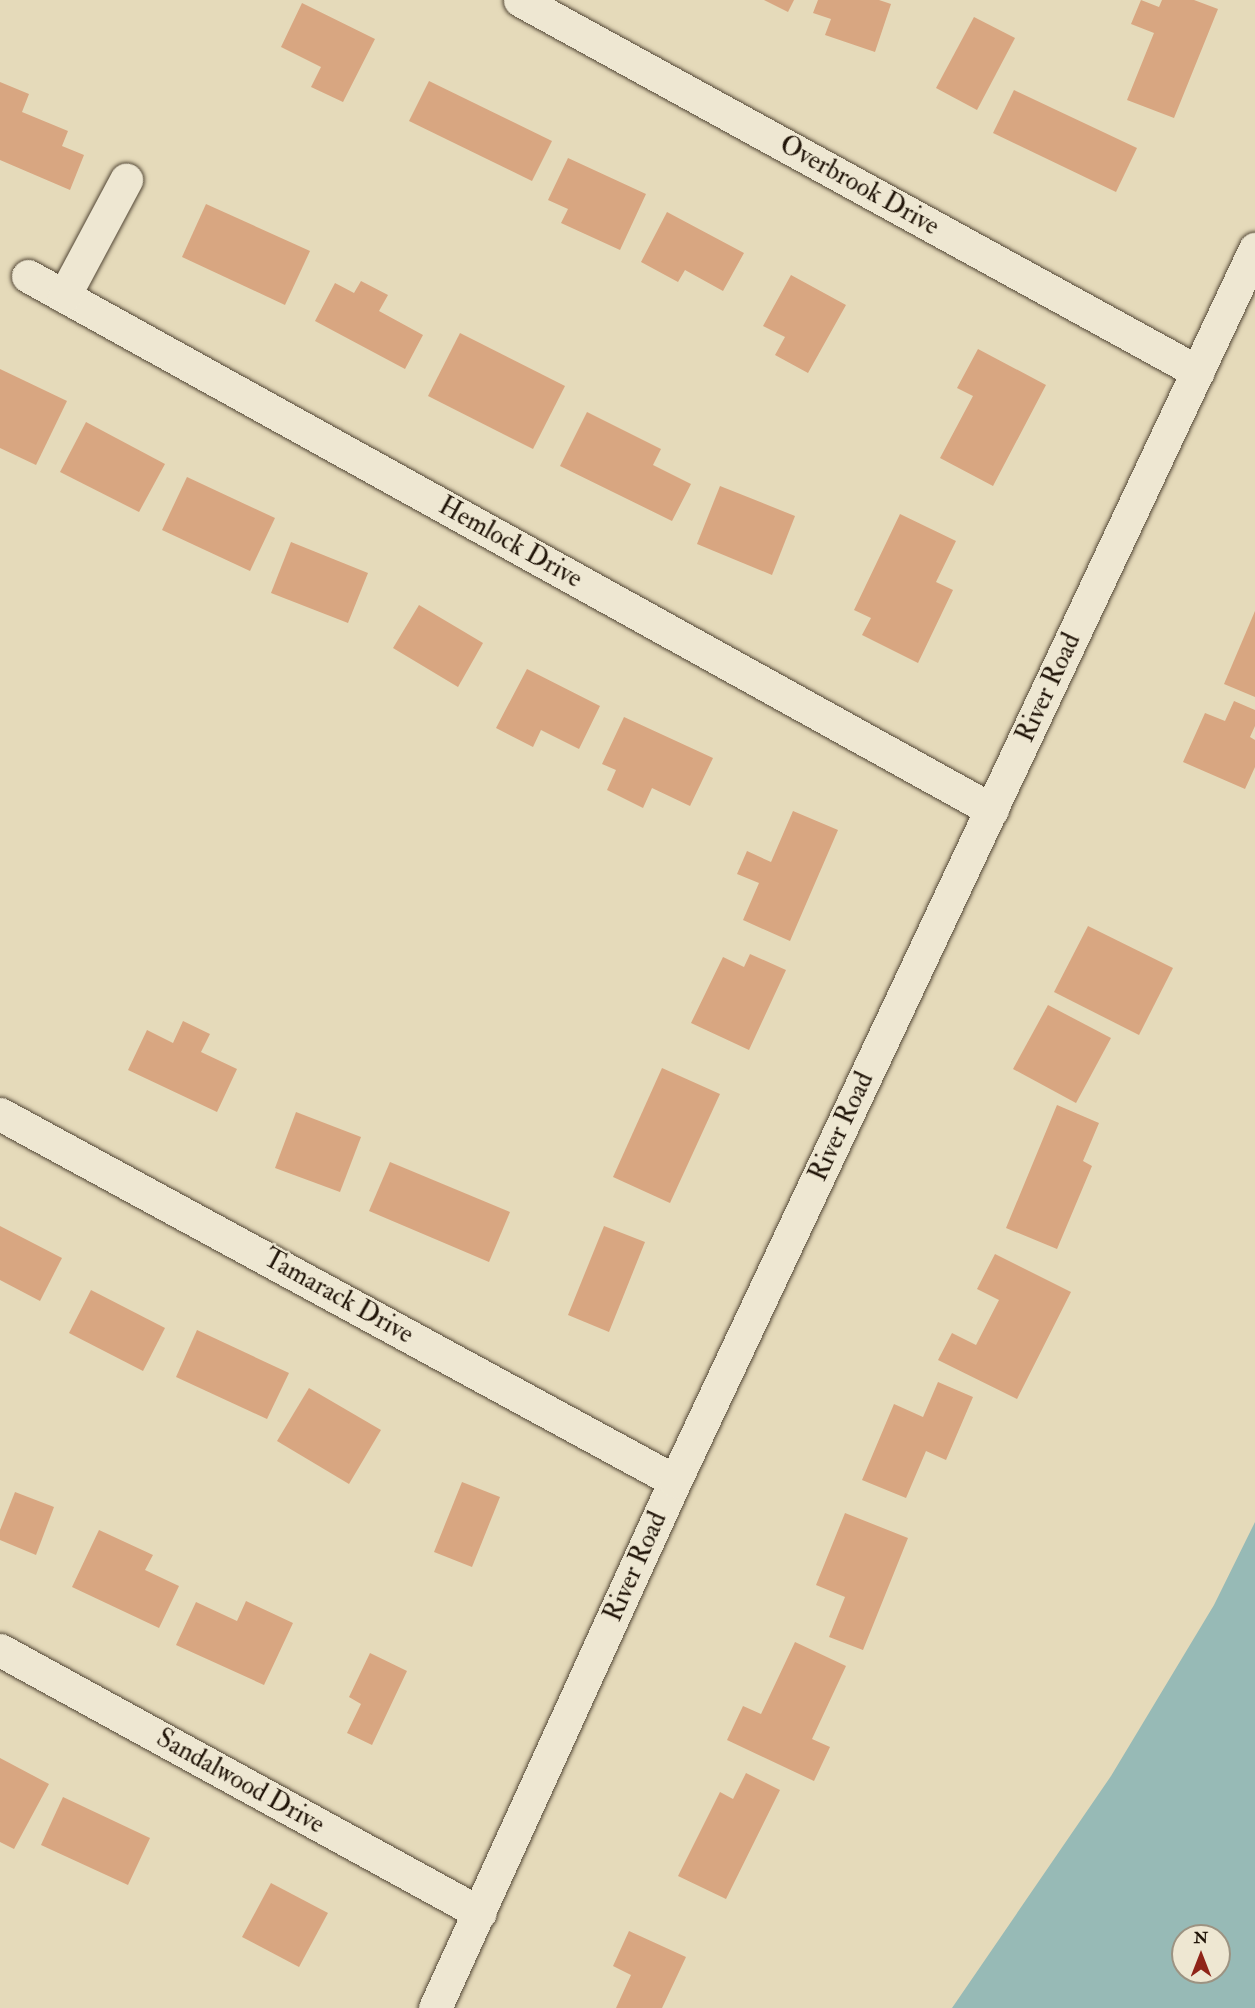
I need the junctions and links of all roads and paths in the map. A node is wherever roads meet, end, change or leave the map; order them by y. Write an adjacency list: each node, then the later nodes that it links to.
1 (520, 0): 6 (street, Overbrook Drive)
2 (126, 180): 5 (street)
3 (1255, 249): 6 (street, River Road)
4 (28, 276): 5 (street, Hemlock Drive)
5 (64, 296): 7 (street, Hemlock Drive)
6 (1198, 372): 7 (street, River Road)
7 (992, 810): 9 (street, River Road)
8 (0, 1114): 9 (street, Tamarack Drive)
9 (675, 1481): 11 (street, River Road)
10 (0, 1650): 11 (street, Sandalwood Drive)
11 (480, 1913): 12 (street, River Road)
12 (435, 2008)

